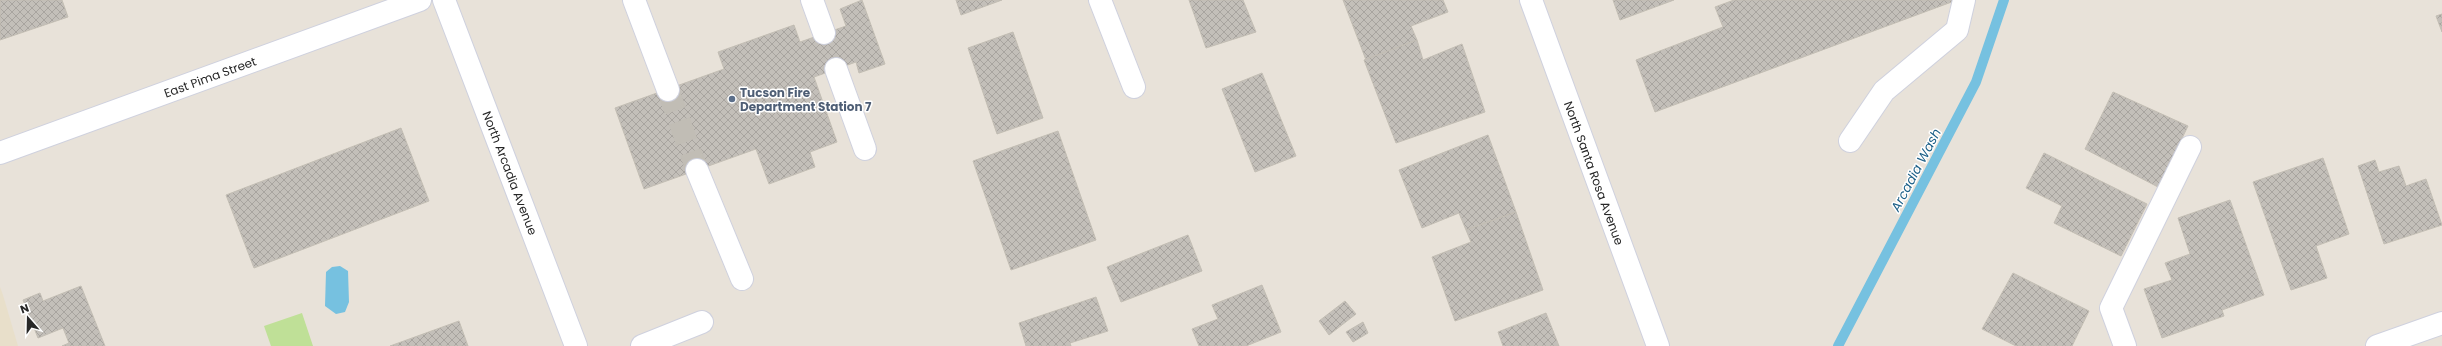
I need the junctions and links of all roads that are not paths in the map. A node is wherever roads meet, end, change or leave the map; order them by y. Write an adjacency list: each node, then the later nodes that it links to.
1 (420, 0): 15 (street, East Pima Street)
2 (444, 0): 20 (street, North Arcadia Avenue)
3 (634, 0): 11 (street)
4 (812, 0): 8 (street)
5 (1100, 0): 10 (street)
6 (1531, 0): 22 (street, North Santa Rosa Avenue)
7 (1964, 0): 12 (street)
8 (824, 33)
9 (836, 69): 14 (street)
10 (1134, 87)
11 (668, 90)
12 (1850, 141)
13 (2190, 147): 23 (street)
14 (865, 149)
15 (0, 153)
16 (697, 170): 17 (street)
17 (742, 279)
18 (702, 322): 21 (street)
19 (2442, 323): 24 (street)
20 (576, 346)
21 (642, 346)
22 (1658, 346)
23 (2125, 346)
24 (2377, 346)

